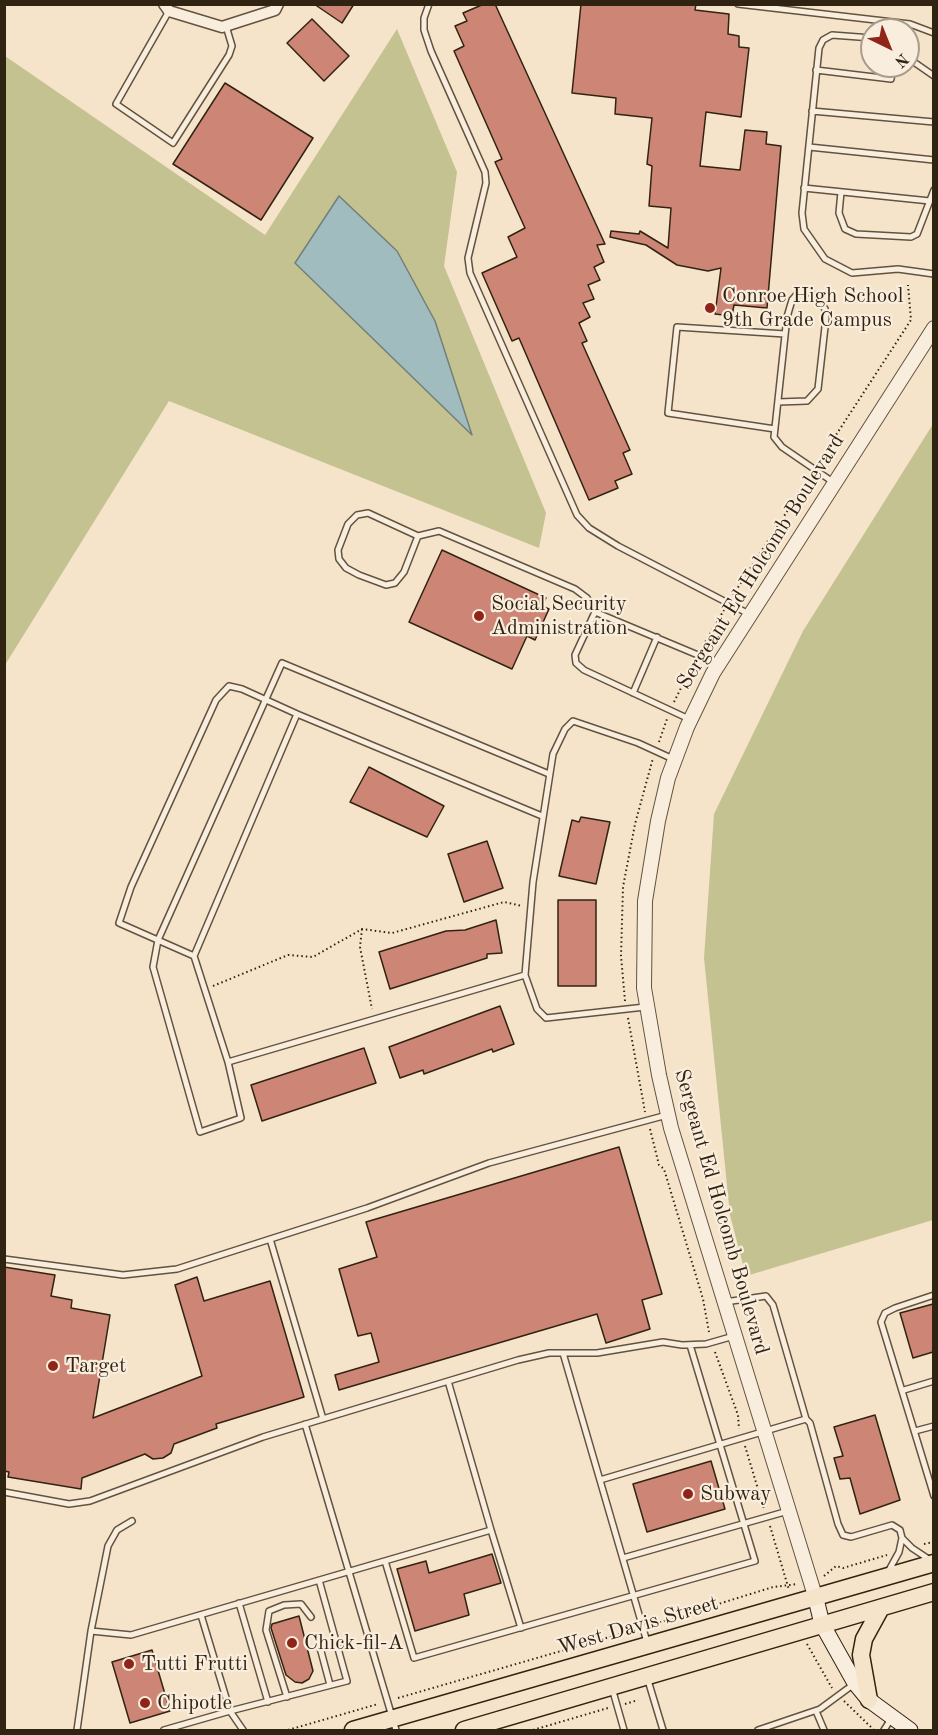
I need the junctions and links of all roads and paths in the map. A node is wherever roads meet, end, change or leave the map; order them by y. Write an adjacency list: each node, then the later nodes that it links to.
1 (278, 4): 5 (street)
2 (429, 4): 29 (lane)
3 (738, 4): 6 (lane)
4 (166, 8): 5 (street); 5 (lane)
5 (226, 26)
6 (933, 33)
7 (860, 37): 9 (lane)
8 (920, 67): 11 (lane)
9 (816, 70): 10 (lane); 12 (lane)
10 (860, 75)
11 (933, 76)
12 (812, 111): 13 (lane); 14 (lane)
13 (933, 122)
14 (808, 147): 15 (lane); 16 (lane)
15 (933, 160)
16 (804, 188): 18 (lane); 20 (lane)
17 (933, 190): 19 (lane)
18 (841, 192): 19 (lane); 19 (lane)
19 (930, 201)
20 (933, 274)
21 (908, 285): 26 (path)
22 (933, 328): 27 (street, Sergeant Ed Holcomb Boulevard)
23 (785, 334): 24 (lane); 24 (lane); 25 (lane)
24 (778, 402): 25 (lane)
25 (775, 429): 26 (lane)
26 (814, 469): 27 (lane); 29 (path)
27 (834, 483): 31 (street, Sergeant Ed Holcomb Boulevard)
28 (418, 536): 28 (lane); 30 (lane)
29 (727, 603): 31 (lane); 33 (path)
30 (595, 612): 32 (lane); 35 (lane)
31 (749, 614): 34 (street, Sergeant Ed Holcomb Boulevard)
32 (657, 637): 33 (lane); 35 (lane)
33 (698, 654): 34 (lane); 37 (path)
34 (719, 664): 39 (street, Sergeant Ed Holcomb Boulevard)
35 (633, 693): 37 (lane)
36 (265, 700): 38 (lane); 42 (lane); 46 (lane); 46 (lane)
37 (670, 711): 39 (lane); 40 (path)
38 (297, 714): 43 (lane); 47 (lane)
39 (690, 719): 41 (street, Sergeant Ed Holcomb Boulevard)
40 (655, 751): 41 (lane); 42 (lane); 51 (path)
41 (675, 760): 50 (street, Sergeant Ed Holcomb Boulevard)
42 (549, 774): 43 (lane)
43 (542, 816): 44 (lane)
44 (531, 907): 45 (path); 48 (lane)
45 (362, 929): 49 (path); 52 (path)
46 (158, 940): 47 (lane); 53 (lane)
47 (194, 956): 49 (lane)
48 (525, 975): 51 (lane); 52 (lane)
49 (205, 989): 53 (lane)
50 (647, 1007): 51 (lane); 54 (street, Sergeant Ed Holcomb Boulevard)
51 (626, 1009): 55 (path)
52 (374, 1019): 53 (lane)
53 (228, 1062)
54 (668, 1114): 55 (lane); 59 (street, Sergeant Ed Holcomb Boulevard)
55 (647, 1120): 56 (lane); 61 (path)
56 (270, 1239): 57 (lane); 67 (lane)
57 (4, 1259)
58 (933, 1295): 66 (lane)
59 (724, 1302): 60 (street, Sergeant Ed Holcomb Boulevard); 68 (lane)
60 (734, 1336): 61 (lane); 72 (street, Sergeant Ed Holcomb Boulevard)
61 (712, 1342): 62 (lane); 73 (path)
62 (690, 1345): 63 (lane); 74 (lane)
63 (563, 1353): 64 (lane); 75 (lane)
64 (448, 1381): 67 (lane); 82 (lane)
65 (933, 1381): 66 (lane)
66 (904, 1390): 71 (lane)
67 (322, 1419): 69 (lane)
68 (806, 1419): 72 (lane); 83 (lane)
69 (305, 1424): 76 (lane); 90 (lane)
70 (933, 1426): 71 (lane)
71 (915, 1431): 77 (lane)
72 (764, 1432): 73 (lane); 78 (street, Sergeant Ed Holcomb Boulevard)
73 (743, 1438): 74 (lane); 79 (path)
74 (720, 1444): 75 (lane); 81 (lane)
75 (600, 1480): 87 (lane)
76 (4, 1492)
77 (933, 1496)
78 (788, 1511): 79 (lane); 93 (street, Sergeant Ed Holcomb Boulevard)
79 (767, 1517): 81 (lane); 94 (path)
80 (132, 1521): 107 (lane)
81 (744, 1524): 87 (lane); 96 (lane)
82 (491, 1530): 88 (lane); 105 (lane)
83 (903, 1538): 85 (lane); 86 (lane)
84 (933, 1542): 85 (path)
85 (912, 1548): 89 (lane)
86 (899, 1552): 91 (lane); 93 (path)
87 (623, 1558): 96 (lane)
88 (385, 1561): 90 (lane); 105 (lane)
89 (933, 1563): 91 (main road, West Davis Street)
90 (349, 1571): 92 (lane); 119 (lane)
91 (883, 1578): 97 (main road, West Davis Street)
92 (319, 1580): 98 (lane); 112 (lane)
93 (809, 1581): 94 (path); 97 (street, Sergeant Ed Holcomb Boulevard)
94 (788, 1587): 99 (path); 104 (path)
95 (933, 1592): 100 (main road)
96 (634, 1594): 104 (lane); 105 (lane)
97 (816, 1599): 99 (main road, West Davis Street); 103 (main road)
98 (239, 1604): 101 (lane); 118 (lane)
99 (794, 1605): 109 (main road, West Davis Street)
100 (880, 1608): 103 (main road); 117 (main road)
101 (201, 1615): 107 (lane); 121 (lane)
102 (311, 1617): 115 (lane)
103 (822, 1624): 106 (main road); 111 (main road)
104 (643, 1627): 109 (lane); 119 (path)
105 (521, 1628)
106 (802, 1630): 110 (main road); 114 (path)
107 (91, 1631): 125 (lane)
108 (318, 1640): 112 (lane)
109 (648, 1646): 123 (main road, West Davis Street)
110 (647, 1676): 113 (main road); 133 (lane)
111 (855, 1683): 114 (lane); 117 (main road)
112 (330, 1686): 115 (lane)
113 (612, 1686): 120 (lane); 130 (main road)
114 (839, 1696): 122 (lane); 136 (path)
115 (286, 1697): 118 (lane)
116 (638, 1700): 120 (path)
117 (869, 1700): 124 (main road)
118 (268, 1702): 121 (lane)
119 (387, 1702): 123 (lane); 128 (path)
120 (618, 1706): 131 (path); 132 (lane)
121 (230, 1711): 126 (lane); 127 (lane)
122 (816, 1711): 134 (lane); 135 (lane)
123 (394, 1725): 129 (main road, West Davis Street)
124 (888, 1725): 137 (main road)
125 (77, 1731)
126 (164, 1731)
127 (243, 1731)
128 (288, 1731)
129 (353, 1731)
130 (464, 1731)
131 (533, 1731)
132 (624, 1731)
133 (663, 1731)
134 (758, 1731)
135 (824, 1731)
136 (875, 1731)
137 (910, 1731)

